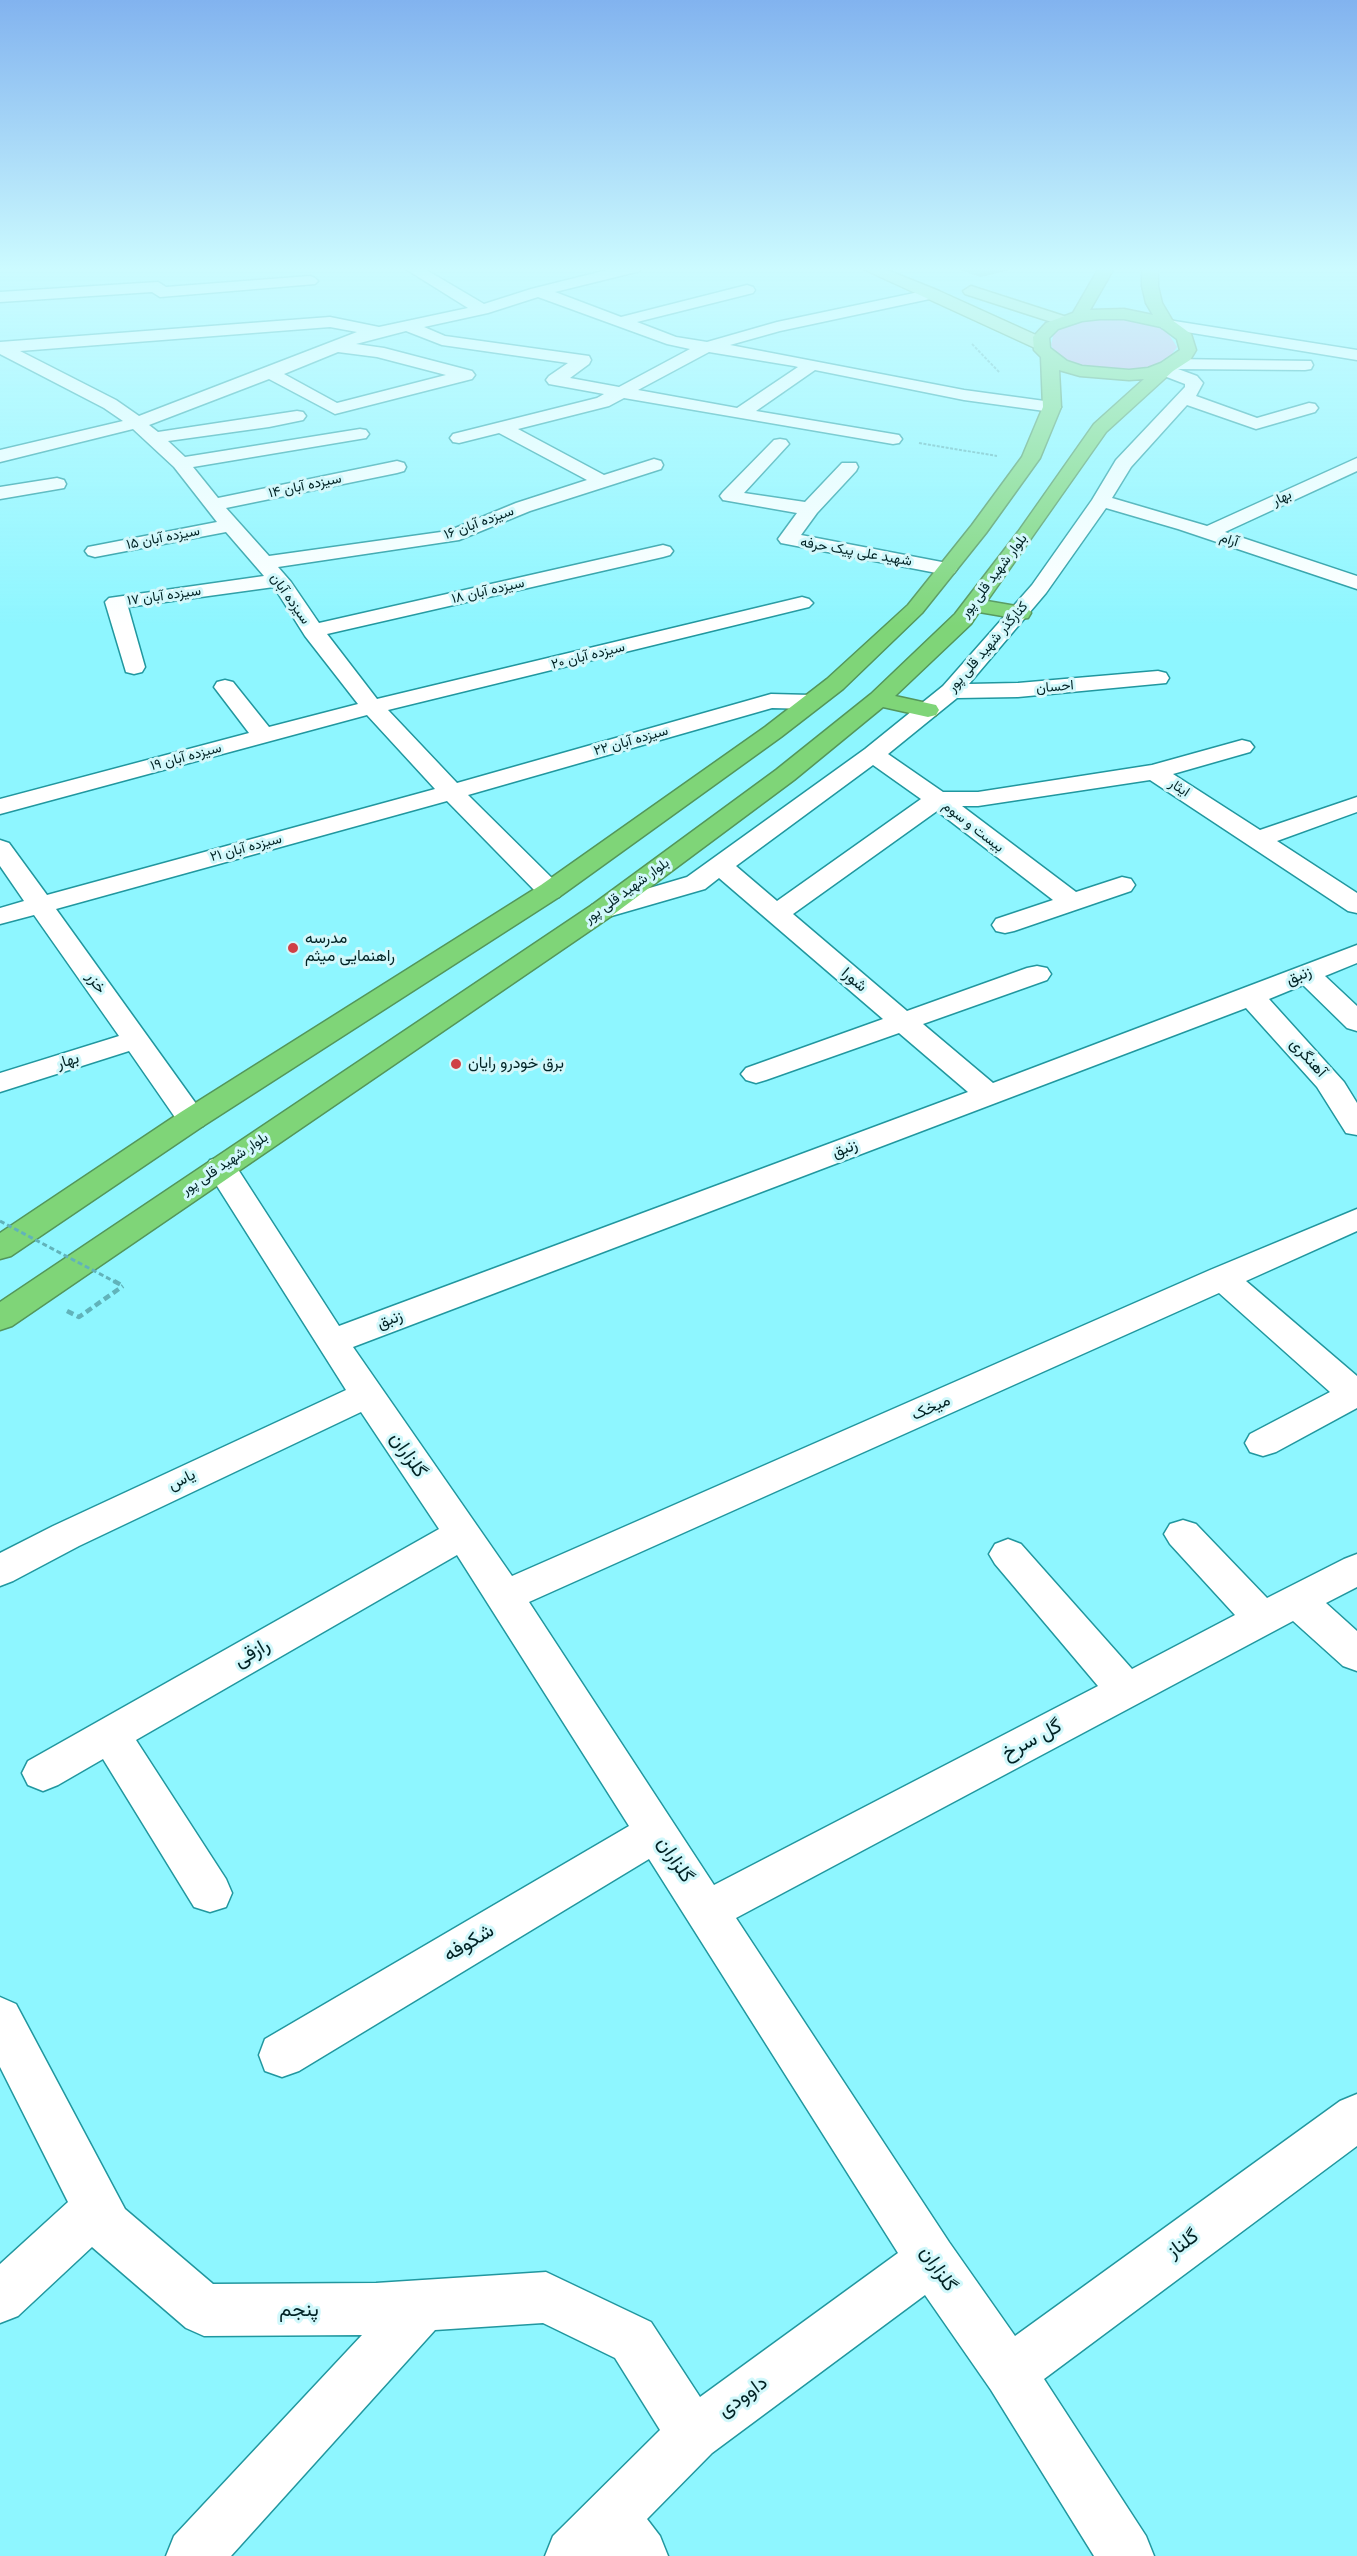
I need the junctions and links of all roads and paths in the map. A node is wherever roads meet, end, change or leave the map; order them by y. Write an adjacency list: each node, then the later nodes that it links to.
1 (78, 387): 18 (street, سیزده آبان)
2 (232, 387): 18 (street)
3 (296, 387): 4 (street)
4 (419, 387)
5 (599, 387): 12 (street)
6 (628, 387): 12 (street)
7 (779, 387): 16 (street)
8 (925, 387): 14 (street)
9 (1055, 387): 14 (highway)
10 (1138, 387): 47 (highway, بلوار شهید قلی پور)
11 (1193, 387): 13 (street)
12 (621, 391): 16 (street); 19 (street)
13 (1183, 397): 15 (street); 35 (street, کنارگذر شهید قلی پور)
14 (1059, 402): 26 (highway)
15 (1309, 408)
16 (740, 414): 23 (street)
17 (297, 416): 21 (street)
18 (137, 423): 21 (street, سیزده آبان); 25 (street)
19 (501, 427): 22 (street); 32 (street)
20 (360, 434): 27 (street)
21 (154, 438): 27 (street, سیزده آبان)
22 (459, 438)
23 (893, 439): 26 (path)
24 (780, 444): 37 (street)
25 (0, 456)
26 (1028, 462): 43 (highway)
27 (181, 463): 36 (street, سیزده آبان)
28 (1357, 464): 39 (street, بهار)
29 (654, 465): 32 (street, سیزده آبان ۱۶)
30 (397, 467): 36 (street, سیزده آبان ۱۴)
31 (849, 467): 37 (street, شهید علی پیک حرفه)
32 (602, 481): 42 (street, سیزده آبان ۱۶)
33 (57, 484): 34 (street)
34 (0, 493)
35 (1101, 501): 39 (street, آرام); 48 (street, کنارگذر شهید قلی پور)
36 (213, 506): 38 (street, سیزده آبان)
37 (810, 509): 43 (street, شهید علی پیک حرفه)
38 (231, 525): 40 (street, سیزده آبان ۱۵); 42 (street, سیزده آبان)
39 (1207, 532): 45 (street, آرام)
40 (95, 551)
41 (663, 551): 49 (street, سیزده آبان ۱۸)
42 (264, 563): 44 (street, سیزده آبان)
43 (947, 569): 55 (highway)
44 (279, 580): 49 (street, سیزده آبان); 50 (street, سیزده آبان ۱۷)
45 (1357, 583)
46 (802, 603): 56 (street, سیزده آبان ۲۰)
47 (974, 605): 48 (highway); 54 (highway, بلوار شهید قلی پور)
48 (1020, 613): 53 (street, کنارگذر شهید قلی پور)
49 (313, 631): 56 (street, سیزده آبان)
50 (134, 667)
51 (1158, 678): 53 (street, احسان)
52 (225, 687): 58 (street)
53 (951, 691): 57 (street, کنارگذر شهید قلی پور)
54 (879, 699): 57 (highway); 74 (highway, بلوار شهید قلی پور)
55 (811, 702): 62 (street, سیزده آبان ۲۲); 70 (highway)
56 (372, 707): 58 (street, سیزده آبان ۱۹); 62 (street, سیزده آبان)
57 (928, 710): 60 (street, کنارگذر شهید قلی پور)
58 (264, 736): 65 (street, سیزده آبان ۱۹)
59 (1242, 747): 61 (street)
60 (873, 754): 63 (street, بیست و سوم); 68 (street, کنارگذر شهید قلی پور)
61 (1154, 772): 63 (street, ایثار); 66 (street, ایثار)
62 (452, 792): 70 (street, سیزده آبان); 72 (street, سیزده آبان ۲۱)
63 (937, 799): 71 (street, بیست و سوم); 75 (street)
64 (1357, 804): 66 (street)
65 (0, 807)
66 (1257, 840): 73 (street, ایثار)
67 (0, 848): 72 (street, خزر)
68 (720, 866): 74 (street, کنارگذر شهید قلی پور); 75 (street, شورا)
69 (1122, 885): 71 (street)
70 (550, 891): 88 (highway)
71 (1072, 902): 77 (street)
72 (40, 905): 76 (street, سیزده آبان ۲۱); 84 (street, خزر)
73 (1357, 905)
74 (601, 911): 90 (highway, بلوار شهید قلی پور)
75 (776, 914): 82 (street, شورا)
76 (0, 916)
77 (1005, 925)
78 (1357, 953): 79 (street, زنبق)
79 (1306, 973): 81 (street, زنبق); 83 (street)
80 (1037, 974): 82 (street)
81 (1251, 996): 87 (street, زنبق); 89 (street, آهنگری)
82 (903, 1021): 85 (street); 87 (street, شورا)
83 (1357, 1022)
84 (136, 1040): 86 (street, بهار); 88 (street, خزر)
85 (756, 1074)
86 (0, 1083)
87 (989, 1095): 97 (street, زنبق)
88 (192, 1119): 93 (highway)
89 (1357, 1126)
90 (221, 1167): 96 (highway, بلوار شهید قلی پور); 97 (street, گلزاران)
91 (1357, 1219): 94 (street, میخک)
92 (0, 1221): 95 (path, bridge)
93 (0, 1248)
94 (1222, 1278): 99 (street); 105 (street, میخک)
95 (79, 1317)
96 (0, 1318)
97 (332, 1342): 98 (street, گلزاران)
98 (367, 1395): 100 (street, گلزاران); 104 (street, یاس)
99 (1263, 1443)
100 (462, 1534): 105 (street, گلزاران); 109 (street, رازقی)
101 (1184, 1534): 106 (street)
102 (1008, 1554): 108 (street)
103 (1357, 1569): 106 (street, گل سرخ)
104 (0, 1571)
105 (505, 1596): 111 (street, گلزاران)
106 (1280, 1610): 107 (street); 108 (street, گل سرخ)
107 (1357, 1655)
108 (1127, 1690): 113 (street, گل سرخ)
109 (110, 1735): 110 (street, رازقی); 112 (street)
110 (43, 1773)
111 (657, 1832): 113 (street, گلزاران); 115 (street, شکوفه)
112 (210, 1893)
113 (707, 1911): 118 (street, گلزاران)
114 (0, 2019): 117 (street, پنجم)
115 (282, 2055)
116 (1355, 2121): 121 (street, گلناز)
117 (97, 2209): 119 (street); 120 (street, پنجم)
118 (931, 2259): 121 (street, گلزاران); 122 (street, داوودی)
119 (0, 2298)
120 (424, 2305): 122 (street, پنجم); 124 (street)
121 (1009, 2372): 126 (street, گلزاران)
122 (693, 2434): 123 (street, داوودی)
123 (626, 2536): 125 (street, داوودی)
124 (194, 2556)
125 (573, 2556)
126 (1126, 2556)

